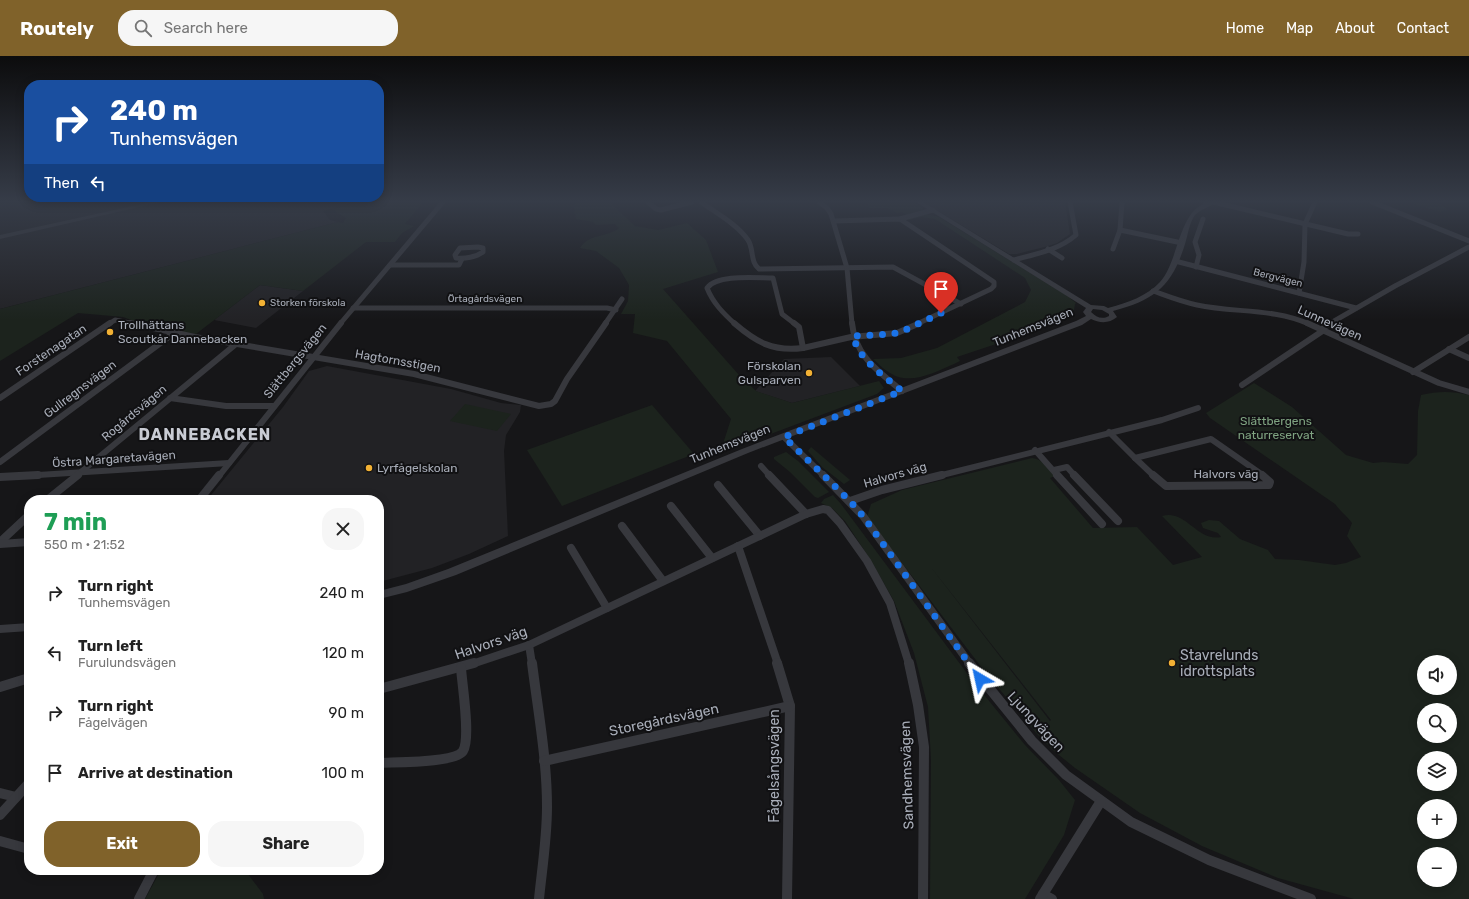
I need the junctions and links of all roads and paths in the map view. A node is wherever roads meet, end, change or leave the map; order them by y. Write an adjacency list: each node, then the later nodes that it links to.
1 (410, 241): 19 (street, Slättbergsvägen)
2 (748, 241): 21 (street)
3 (840, 241): 21 (street)
4 (933, 241): 25 (street)
5 (984, 241): 17 (street)
6 (1069, 241): 14 (street)
7 (1116, 241): 13 (street)
8 (1174, 241): 11 (street)
9 (1195, 241): 20 (street)
10 (1305, 241): 23 (street)
11 (1182, 243): 18 (street)
12 (1469, 247): 28 (street)
13 (1114, 249)
14 (1048, 250): 15 (street); 17 (street)
15 (1062, 258)
16 (462, 259): 16 (street); 19 (street)
17 (1014, 260): 27 (street)
18 (1175, 261): 20 (street, Bergvägen); 22 (street)
19 (390, 265): 26 (street, Slättbergsvägen)
20 (1196, 267): 23 (street, Bergvägen)
21 (847, 268): 25 (street); 35 (street)
22 (1153, 291): 30 (street); 33 (street, Lunnevägen)
23 (1300, 293): 28 (street, Bergvägen)
24 (622, 299): 29 (street, Hagtornsstigen)
25 (960, 304): 35 (street)
26 (353, 308): 29 (street, Örtagårdsvägen); 40 (street, Slättbergsvägen)
27 (1091, 308): 30 (street); 31 (street)
28 (1356, 308): 33 (street)
29 (616, 310): 40 (street, Hagtornsstigen)
30 (1108, 310): 31 (street)
31 (1091, 316): 44 (street, Tunhemsvägen)
32 (115, 320): 34 (street, Hagtornsstigen); 46 (street, Forstenagatan)
33 (1322, 330): 42 (street, Lunnevägen); 43 (street)
34 (174, 333): 37 (street, Hagtornsstigen); 54 (street, Gullregnsvägen)
35 (853, 336): 38 (street); 44 (street)
36 (1469, 337): 39 (street)
37 (236, 344): 40 (street, Hagtornsstigen); 47 (street, Rogårdsvägen)
38 (803, 348): 38 (street)
39 (1450, 349): 41 (street); 42 (street)
40 (313, 358): 48 (street, Slättbergsvägen)
41 (1469, 358)
42 (1413, 372): 45 (street, Lunnevägen)
43 (1242, 385)
44 (902, 391): 51 (street, Tunhemsvägen)
45 (1469, 392)
46 (0, 398)
47 (170, 398): 48 (street); 58 (street, Rogårdsvägen)
48 (274, 406): 55 (street, Slättbergsvägen)
49 (1198, 408): 50 (street, Halvors väg)
50 (1109, 432): 52 (street, Halvors väg); 53 (street, Halvors väg)
51 (784, 437): 63 (street, Ljungvägen); 78 (street, Tunhemsvägen)
52 (1035, 450): 57 (street); 63 (street, Halvors väg)
53 (1135, 458): 53 (street, Halvors väg)
54 (0, 462)
55 (229, 463): 58 (street, Östra Margaretavägen); 62 (street, Slättbergsvägen)
56 (761, 466): 66 (street)
57 (1054, 470): 68 (street); 69 (street)
58 (80, 472): 59 (street, Östra Margaretavägen); 61 (street, Rogårdsvägen)
59 (0, 477)
60 (718, 485): 71 (street)
61 (53, 495)
62 (202, 495)
63 (850, 501): 93 (street, Ljungvägen)
64 (671, 506): 76 (street)
65 (823, 509): 66 (street, Halvors väg); 102 (street, Sandhemsvägen)
66 (806, 514): 71 (street, Halvors väg)
67 (24, 520): 73 (street)
68 (1118, 520)
69 (1102, 524)
70 (622, 526): 77 (street)
71 (760, 536): 74 (street, Halvors väg)
72 (24, 542): 73 (street)
73 (0, 543)
74 (738, 546): 76 (street, Halvors väg); 87 (street, Fågelsångsvägen)
75 (571, 548): 79 (street)
76 (712, 558): 77 (street, Halvors väg)
77 (662, 581): 79 (street, Halvors väg)
78 (384, 594)
79 (607, 608): 82 (street, Halvors väg)
80 (24, 627): 81 (street)
81 (0, 629)
82 (529, 645): 83 (street, Halvors väg); 88 (street)
83 (460, 668): 86 (street, Halvors väg); 89 (street)
84 (24, 680): 85 (street)
85 (0, 687)
86 (384, 688)
87 (790, 706): 88 (street, Storegårdsvägen); 101 (street, Fågelsångsvägen)
88 (544, 761): 100 (street)
89 (384, 763)
90 (24, 788): 92 (street)
91 (0, 793): 92 (street)
92 (16, 797): 94 (street)
93 (1101, 801): 98 (street); 103 (street, Ljungvägen)
94 (0, 815)
95 (0, 842): 96 (street)
96 (24, 848)
97 (151, 875): 99 (street)
98 (1045, 898)
99 (139, 899)
100 (539, 899)
101 (787, 899)
102 (923, 899)
103 (1311, 899)

